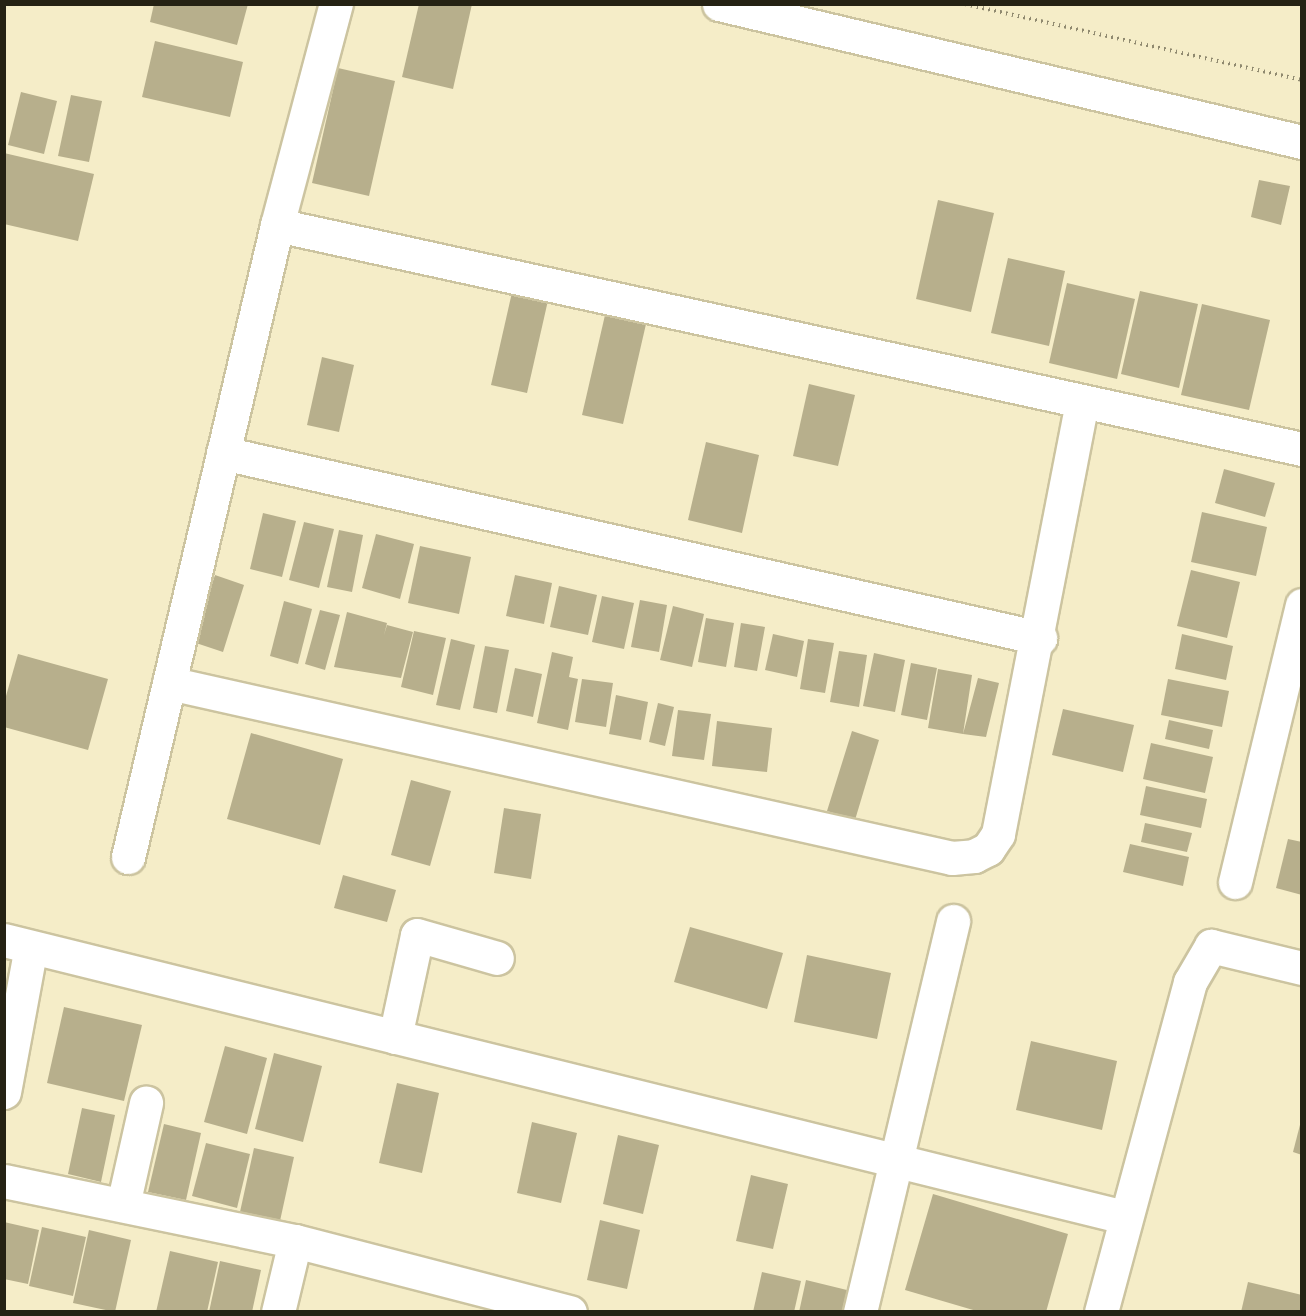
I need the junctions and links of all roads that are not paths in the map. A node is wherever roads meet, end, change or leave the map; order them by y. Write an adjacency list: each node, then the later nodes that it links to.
1 (336, 4): 4 (street)
2 (718, 4): 3 (street)
3 (1302, 142)
4 (277, 225): 5 (street); 7 (street)
5 (1082, 402): 6 (street); 9 (street)
6 (1302, 448)
7 (223, 453): 9 (street); 10 (street)
8 (1302, 605): 12 (street)
9 (1040, 638): 10 (street)
10 (169, 683): 11 (street)
11 (128, 857)
12 (1235, 882)
13 (953, 921): 20 (street)
14 (18, 943): 17 (street); 18 (street)
15 (497, 958): 17 (street)
16 (1302, 968): 23 (street)
17 (395, 1037): 20 (street)
18 (4, 1092)
19 (146, 1103): 22 (street)
20 (898, 1161): 23 (street); 27 (street)
21 (4, 1180): 22 (street)
22 (123, 1205): 24 (street)
23 (1124, 1217): 28 (street)
24 (295, 1241): 25 (street); 26 (street)
25 (278, 1311)
26 (570, 1311)
27 (860, 1311)
28 (1101, 1311)

